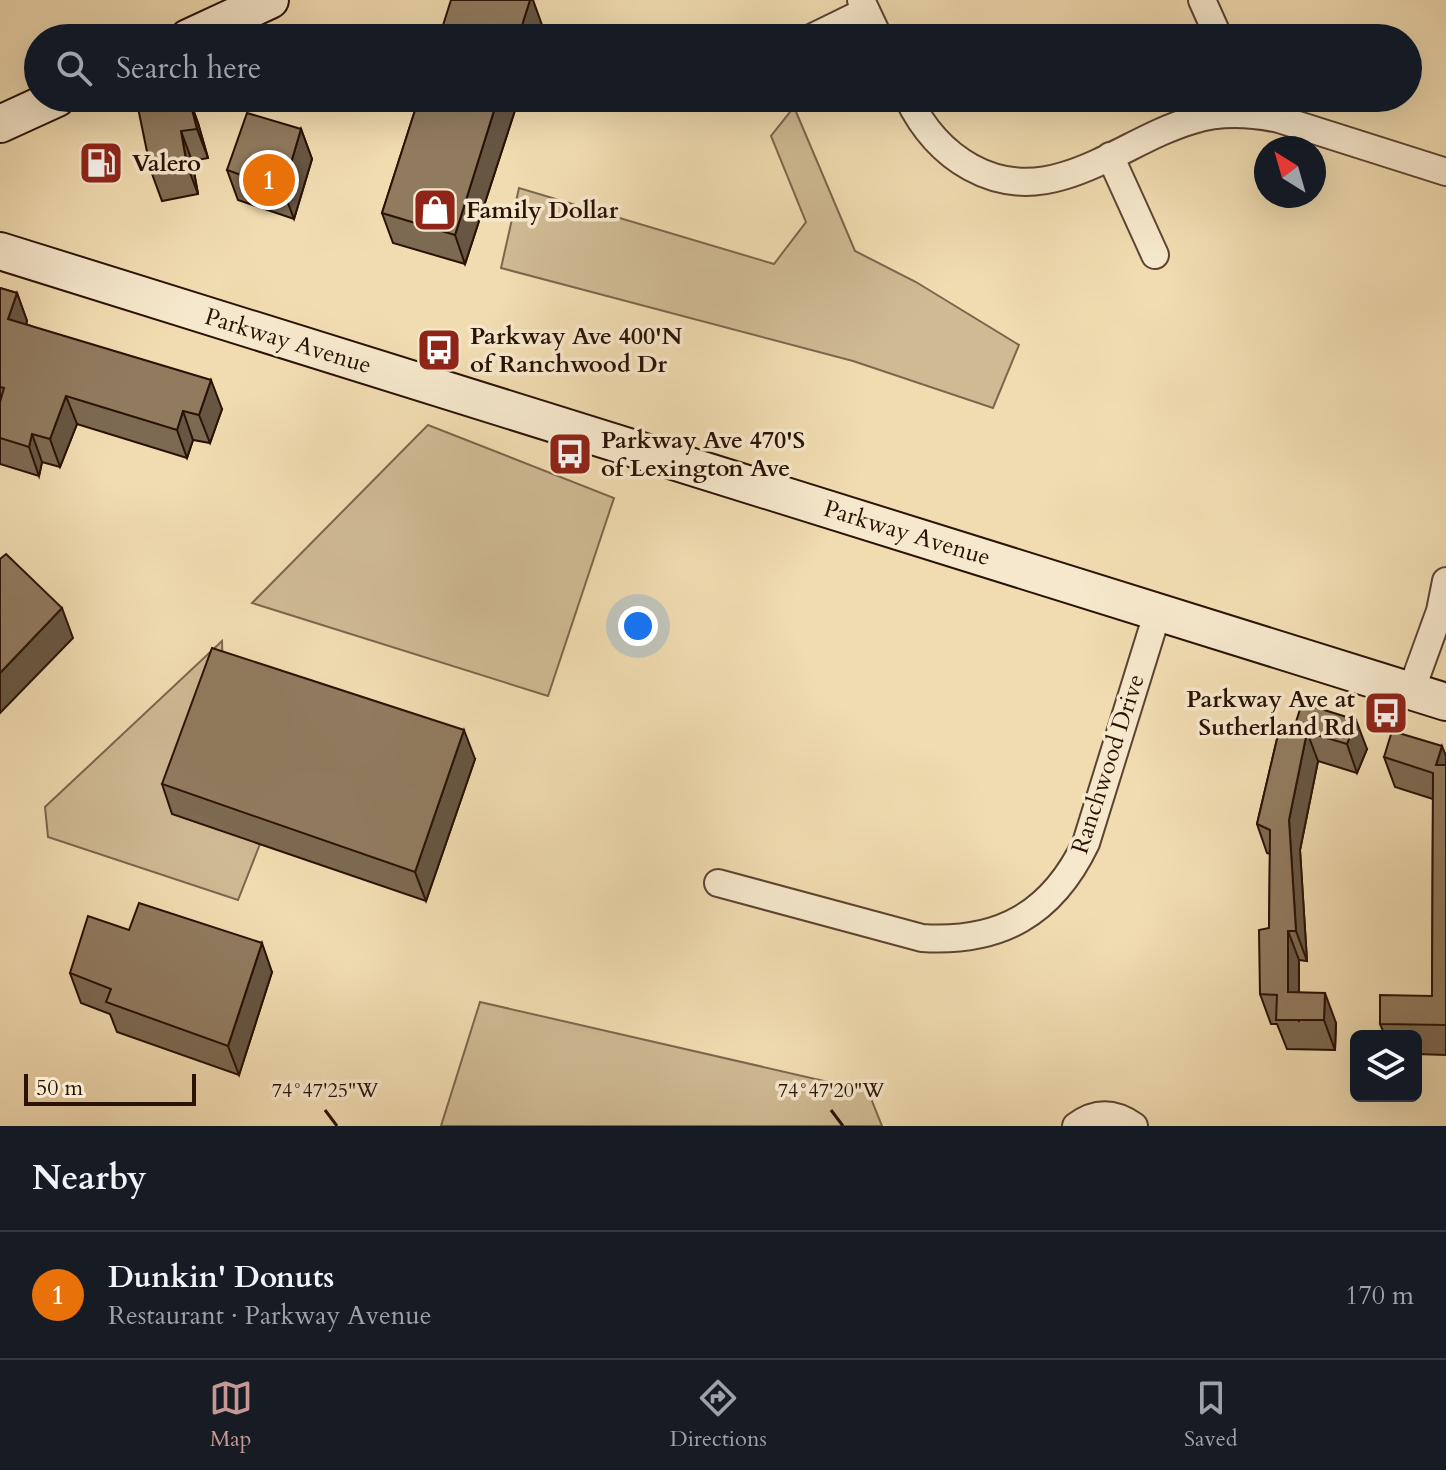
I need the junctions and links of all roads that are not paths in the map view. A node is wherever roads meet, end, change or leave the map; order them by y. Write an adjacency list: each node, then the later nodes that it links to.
1 (270, 0): 4 (main road)
2 (1202, 0): 7 (street)
3 (863, 6): 5 (street); 6 (street)
4 (218, 24)
5 (834, 24)
6 (872, 24)
7 (1213, 24)
8 (26, 112): 12 (main road)
9 (915, 112): 13 (street)
10 (1228, 112): 13 (street)
11 (1263, 112): 14 (street)
12 (0, 124)
13 (1110, 156): 16 (street)
14 (1446, 172)
15 (0, 251): 18 (main road, Parkway Avenue)
16 (1155, 255)
17 (1446, 581): 19 (street)
18 (1158, 611): 19 (main road, Parkway Avenue); 21 (street, Ranchwood Drive)
19 (1411, 691): 20 (main road, Parkway Avenue)
20 (1446, 702)
21 (718, 883)
22 (1076, 1126): 23 (street)
23 (1134, 1126)

